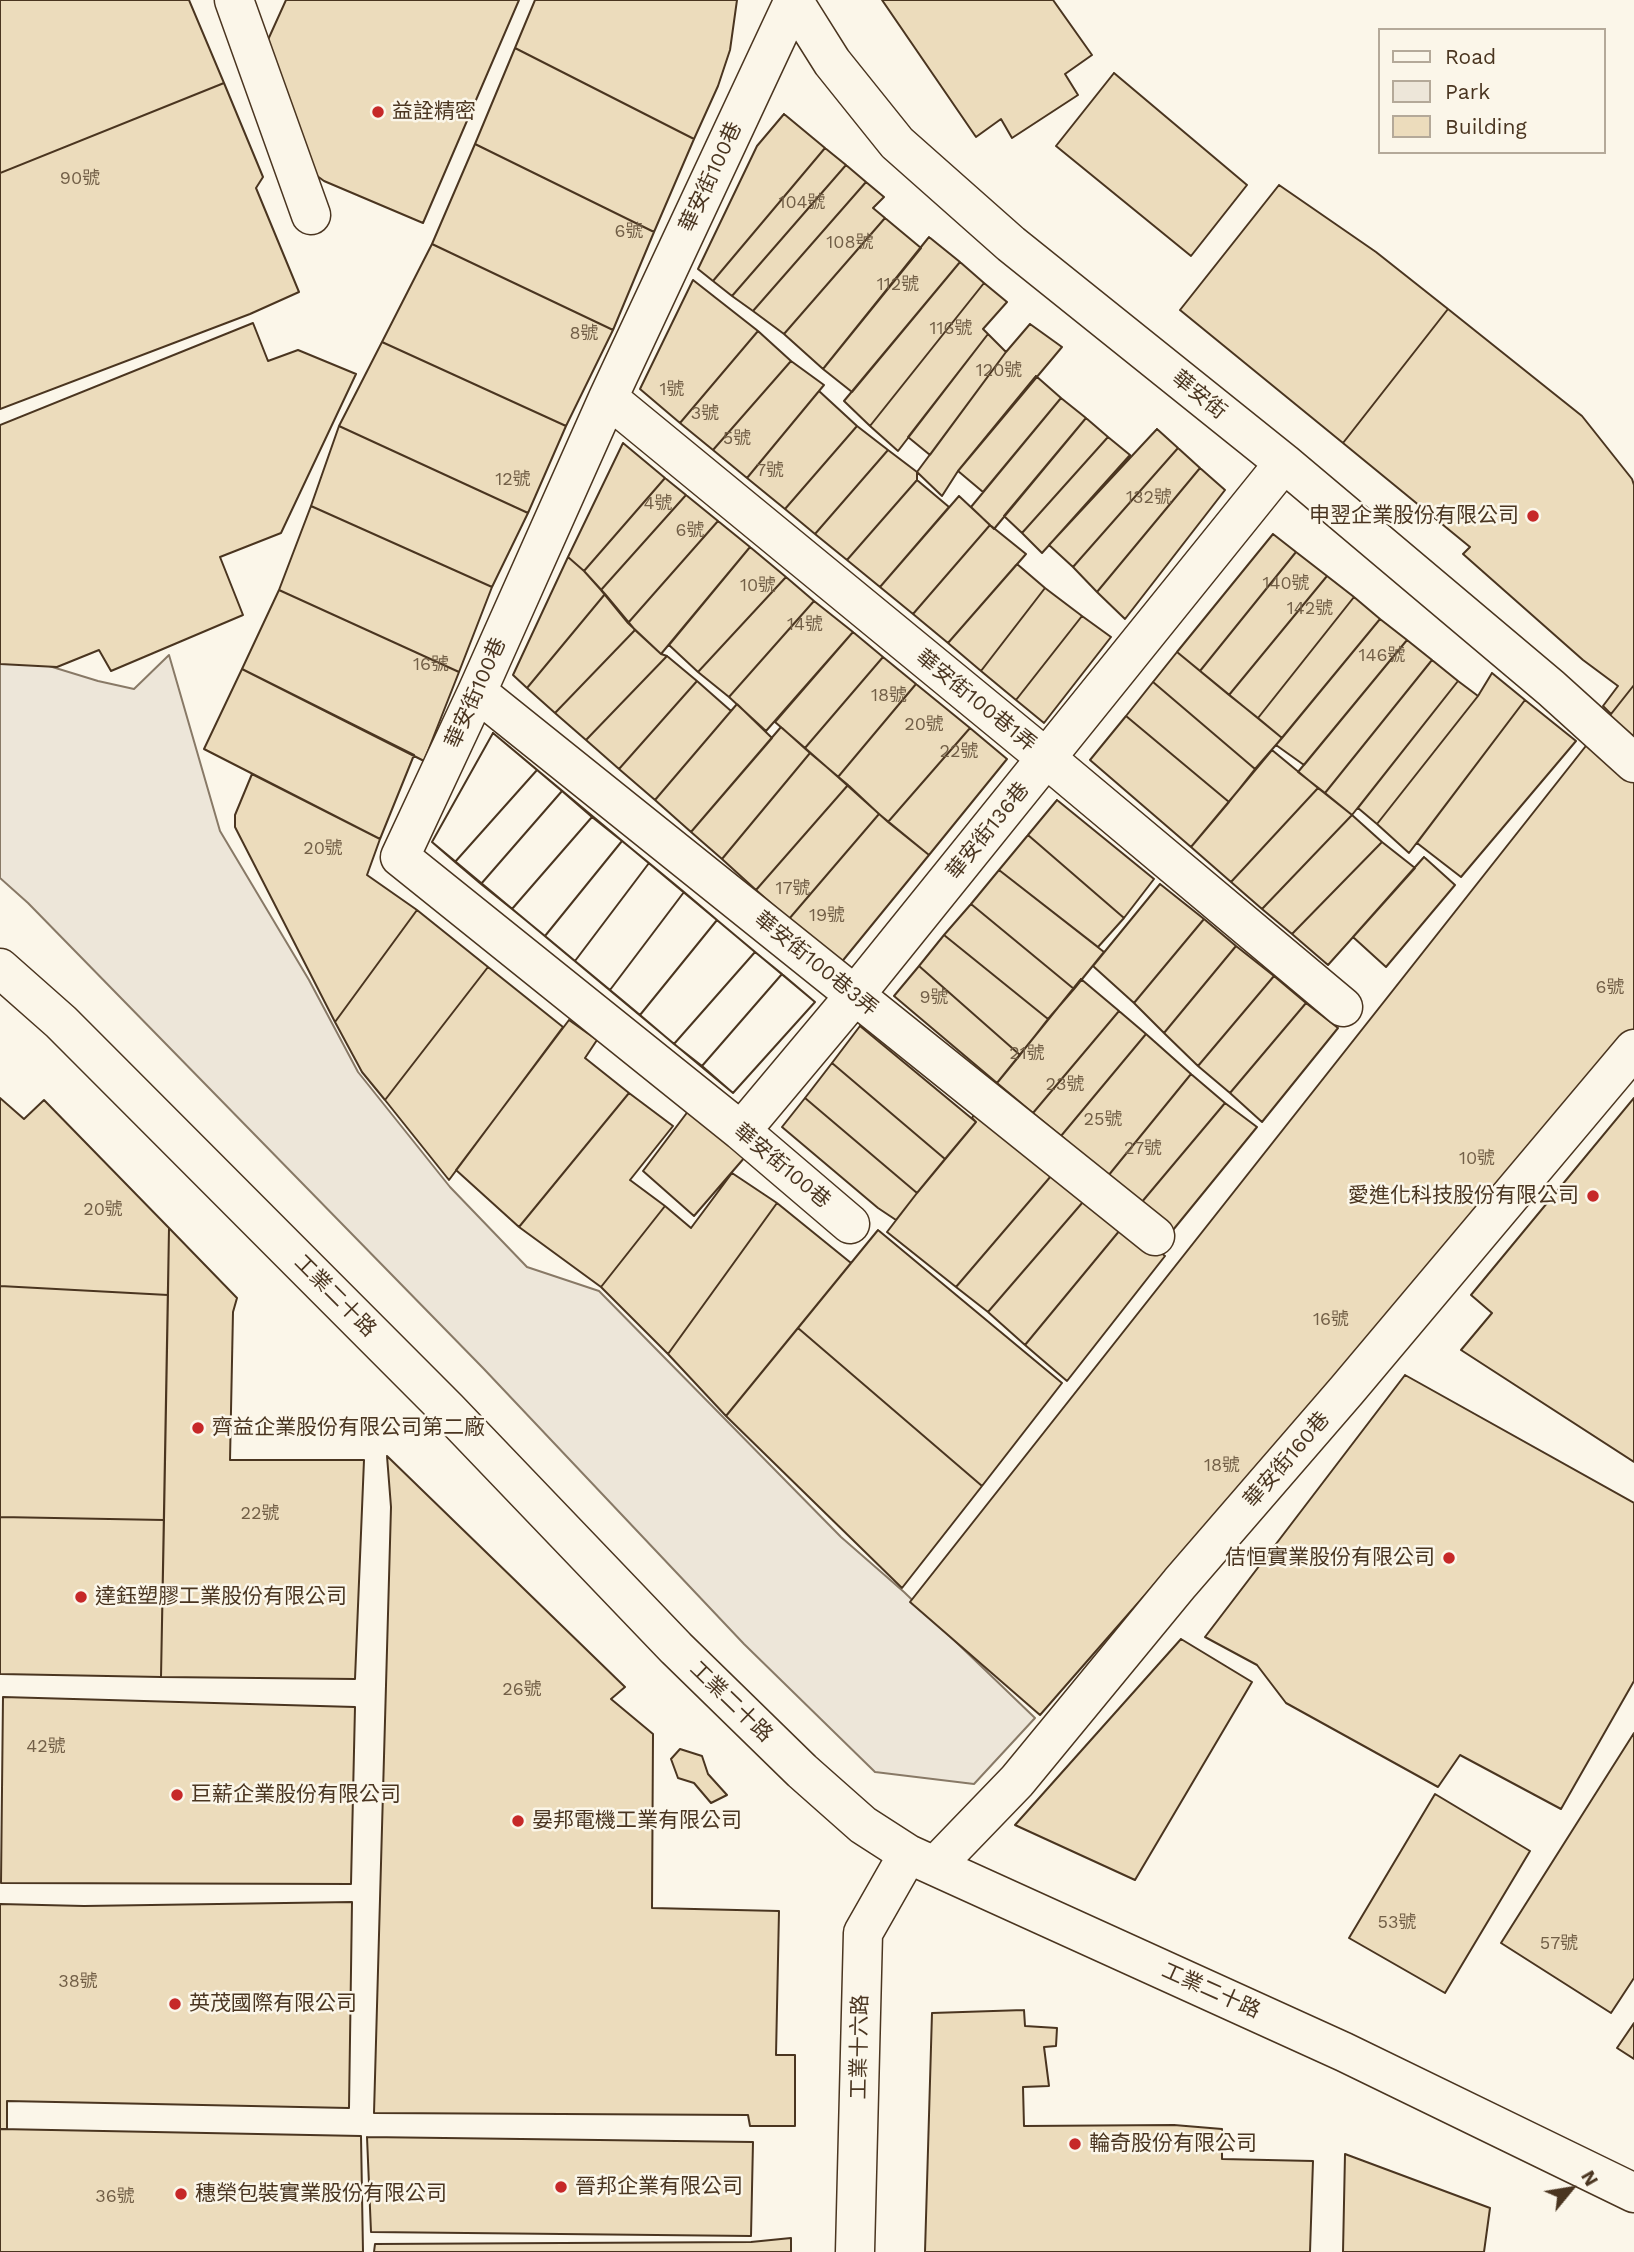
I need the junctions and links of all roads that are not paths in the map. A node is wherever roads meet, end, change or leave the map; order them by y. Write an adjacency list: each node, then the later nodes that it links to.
1 (234, 0): 3 (street)
2 (793, 0): 4 (street, 華安街100巷); 5 (street, 華安街)
3 (311, 215)
4 (608, 398): 6 (street, 華安街100巷); 7 (street, 華安街100巷1弄)
5 (1284, 463): 7 (street, 華安街136巷); 8 (street, 華安街)
6 (477, 692): 10 (street, 華安街100巷3弄); 13 (street, 華安街100巷)
7 (1046, 758): 10 (street, 華安街136巷); 11 (street, 華安街100巷1弄)
8 (1634, 763)
9 (0, 968): 16 (street, 工業二十路)
10 (855, 995): 13 (street, 華安街136巷); 15 (street, 華安街100巷3弄)
11 (1343, 1007)
12 (1634, 1049): 16 (street, 華安街160巷)
13 (741, 1131): 14 (street, 華安街100巷)
14 (850, 1224)
15 (1154, 1236)
16 (921, 1860): 17 (street, 工業二十路); 18 (street, 工業十六路)
17 (1634, 2193)
18 (855, 2252)

